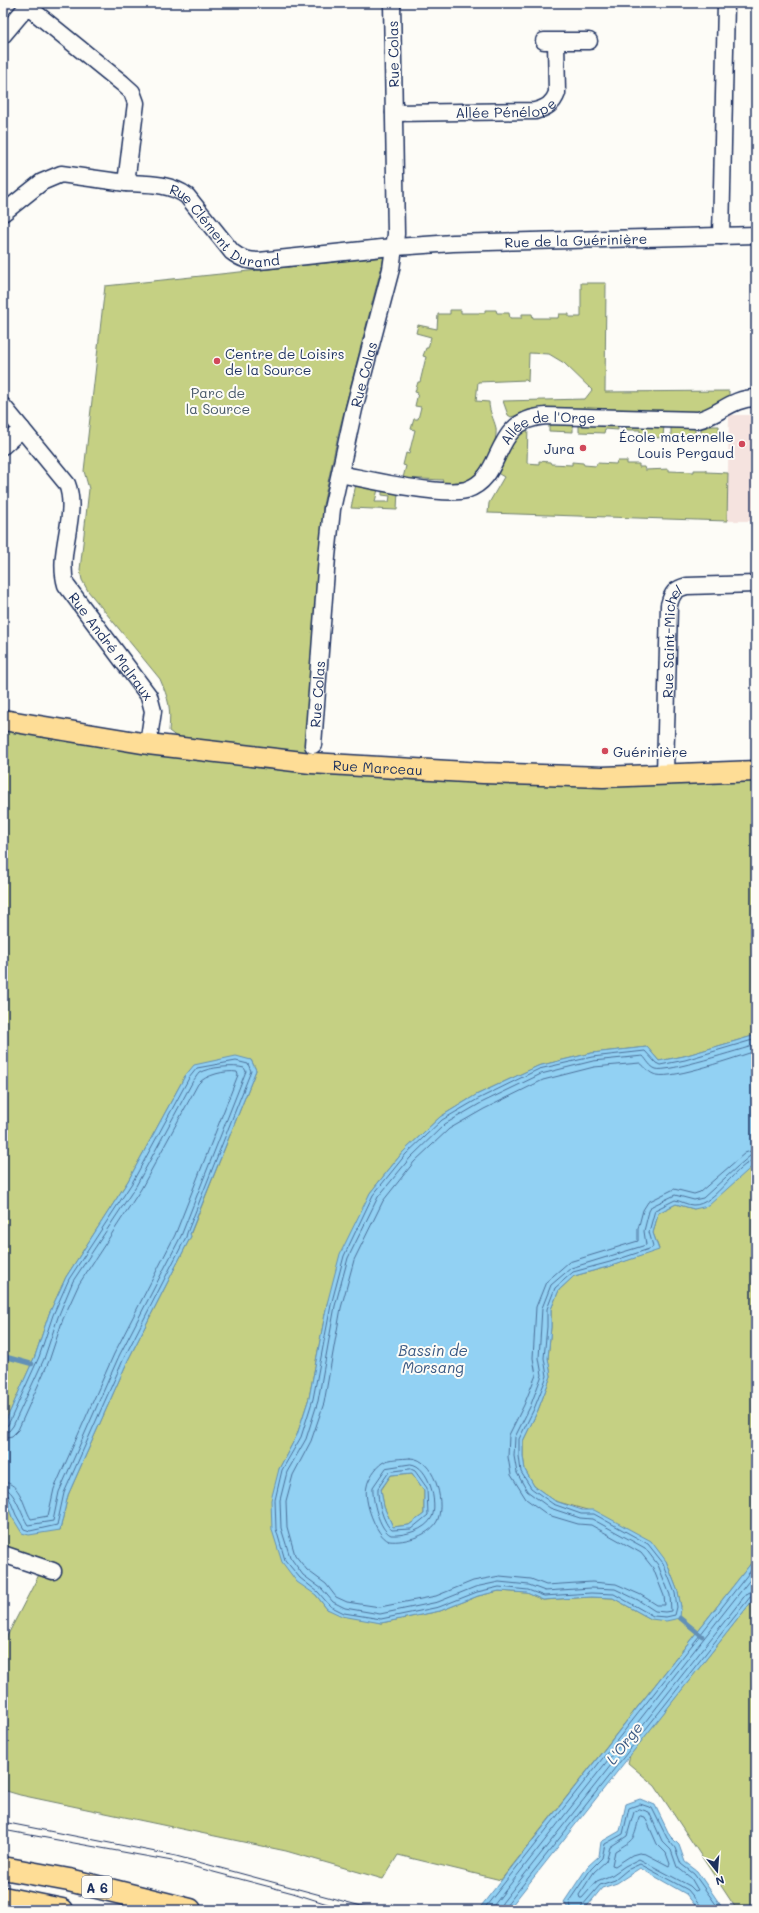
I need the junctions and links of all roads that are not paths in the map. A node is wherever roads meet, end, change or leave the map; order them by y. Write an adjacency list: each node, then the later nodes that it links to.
1 (392, 3): 6 (street, Rue Colas)
2 (726, 3): 9 (street)
3 (29, 4): 4 (street); 7 (street)
4 (3, 35)
5 (589, 41): 6 (street, Allée Pénélope)
6 (394, 113): 11 (street, Rue Colas)
7 (126, 183): 8 (street); 11 (street, Rue Clément Durand)
8 (3, 213)
9 (721, 236): 10 (street, Rue de la Guérinière); 11 (street, Rue de la Guérinière)
10 (756, 236)
11 (395, 247): 16 (street, Rue Colas)
12 (756, 398): 16 (street, Allée de l'Orge)
13 (3, 406): 14 (street, Rue André Malraux)
14 (22, 430): 15 (street); 19 (street, Rue André Malraux)
15 (3, 446)
16 (340, 474): 20 (street, Rue Colas)
17 (756, 584): 22 (street, Rue Saint-Michel)
18 (3, 720): 19 (main road, Rue Marceau)
19 (148, 744): 22 (main road, Rue Marceau)
20 (313, 745)
21 (756, 772): 22 (main road, Rue Marceau)
22 (665, 774)
23 (3, 1554): 24 (street)
24 (53, 1571)
25 (3, 1868): 28 (highway, A 6)
26 (3, 1898): 27 (highway)
27 (62, 1910)
28 (190, 1910)

